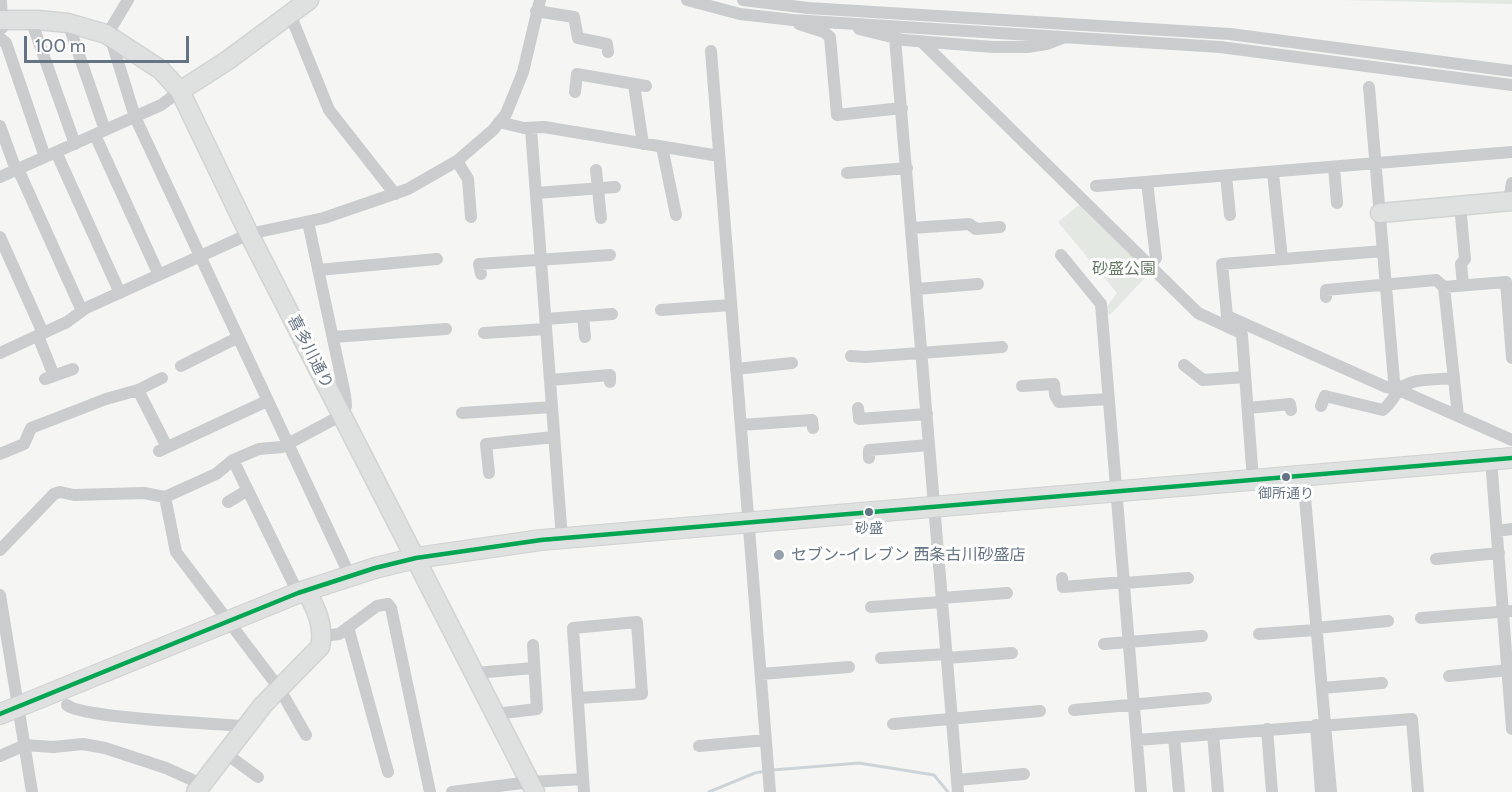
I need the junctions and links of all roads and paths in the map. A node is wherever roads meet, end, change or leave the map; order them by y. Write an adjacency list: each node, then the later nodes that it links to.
1 (1, 0): 8 (street)
2 (128, 0): 13 (street)
3 (309, 0): 7 (street)
4 (687, 0): 10 (street)
5 (743, 0): 20 (street)
6 (538, 6): 19 (street); 27 (street)
7 (290, 14): 23 (street); 52 (street)
8 (1, 20): 9 (street, 喜多川通り); 16 (street)
9 (31, 20): 11 (street, 喜多川通り); 31 (street)
10 (793, 20): 12 (street); 25 (street)
11 (68, 23): 13 (street, 喜多川通り); 30 (street)
12 (847, 24): 14 (street); 15 (street)
13 (109, 35): 23 (street, 喜多川通り); 26 (street)
14 (1067, 37): 17 (street); 21 (street)
15 (895, 38): 17 (street); 25 (street)
16 (1, 40): 35 (street)
17 (922, 42): 73 (street)
18 (711, 51): 36 (street)
19 (608, 52)
20 (1512, 71)
21 (1512, 85)
22 (1369, 87): 38 (street)
23 (180, 91): 26 (street); 64 (street, 喜多川通り)
24 (575, 92): 32 (street)
25 (902, 108): 40 (street)
26 (135, 117): 30 (street); 69 (street)
27 (499, 122): 29 (street); 37 (street)
28 (0, 126): 41 (street)
29 (531, 129): 32 (street); 51 (street)
30 (100, 133): 31 (street); 76 (street)
31 (75, 144): 35 (street)
32 (643, 144): 33 (street)
33 (662, 147): 36 (street); 57 (street)
34 (1512, 152): 38 (street)
35 (51, 155): 41 (street); 83 (street)
36 (719, 156): 85 (street)
37 (457, 161): 52 (street); 59 (street)
38 (1376, 164): 39 (street); 56 (street)
39 (1334, 167): 43 (street); 54 (street)
40 (907, 168): 44 (street); 63 (street)
41 (17, 170): 46 (street); 87 (street)
42 (596, 170): 50 (street)
43 (1273, 172): 45 (street); 71 (street)
44 (847, 173)
45 (1226, 176): 47 (street); 58 (street)
46 (0, 177)
47 (1147, 182): 48 (street); 73 (street)
48 (1096, 186)
49 (615, 187): 50 (street)
50 (598, 188): 51 (street); 60 (street)
51 (536, 193): 72 (street)
52 (395, 194): 61 (street)
53 (1511, 195): 55 (street)
54 (1337, 203)
55 (1460, 206): 56 (street); 79 (street)
56 (1380, 213): 66 (street)
57 (676, 215)
58 (1230, 215)
59 (471, 217)
60 (601, 218)
61 (308, 222): 64 (street); 74 (street)
62 (1000, 227): 63 (street)
63 (912, 228): 81 (street)
64 (249, 234): 69 (street); 125 (street, 喜多川通り)
65 (0, 237): 94 (street)
66 (1383, 251): 71 (street); 78 (street)
67 (610, 255): 72 (street)
68 (1061, 255): 116 (street)
69 (199, 257): 76 (street); 97 (street)
70 (437, 259): 74 (street)
71 (1282, 259): 92 (street)
72 (541, 260): 75 (street); 90 (street)
73 (1153, 263): 92 (street)
74 (318, 270): 95 (street)
75 (481, 274)
76 (159, 275): 83 (street)
77 (978, 284): 81 (street)
78 (1386, 285): 80 (street); 84 (street); 115 (street)
79 (1463, 285): 80 (street); 82 (street)
80 (1444, 287): 110 (street)
81 (917, 289): 100 (street)
82 (1509, 292): 102 (street)
83 (120, 293): 87 (street)
84 (1326, 297)
85 (731, 305): 86 (street); 107 (street)
86 (661, 310)
87 (82, 311): 94 (street)
88 (612, 314): 89 (street)
89 (583, 316): 90 (street); 96 (street)
90 (546, 324): 93 (street); 111 (street)
91 (446, 328): 95 (street)
92 (1240, 328): 108 (street); 115 (street)
93 (484, 333)
94 (40, 334): 99 (street); 106 (street)
95 (333, 337): 125 (street)
96 (585, 337)
97 (237, 338): 105 (street); 117 (street)
98 (1002, 347): 100 (street)
99 (1, 349)
100 (922, 353): 101 (street); 124 (street)
101 (851, 356)
102 (1512, 358)
103 (792, 363): 107 (street)
104 (1184, 365): 108 (street)
105 (182, 366)
106 (73, 369)
107 (736, 369): 127 (street)
108 (1245, 377): 121 (street)
109 (162, 378): 114 (street)
110 (1454, 378): 115 (street); 126 (street)
111 (550, 380): 112 (street); 119 (street)
112 (610, 382)
113 (1022, 386): 116 (street)
114 (138, 390): 117 (street); 133 (street)
115 (1399, 390): 118 (street); 126 (street)
116 (1109, 399): 142 (street)
117 (267, 401): 131 (street)
118 (1321, 406)
119 (552, 407): 123 (street); 129 (street)
120 (858, 408): 124 (street)
121 (1248, 408): 122 (street); 140 (street)
122 (1291, 410)
123 (462, 413)
124 (927, 414): 132 (street)
125 (342, 415): 131 (street); 152 (street, 喜多川通り)
126 (1458, 416): 130 (street)
127 (741, 425): 128 (street); 146 (street)
128 (813, 428)
129 (554, 437): 138 (street); 149 (street)
130 (1512, 440)
131 (287, 444): 137 (street); 154 (street)
132 (929, 445): 134 (street); 145 (street)
133 (0, 454)
134 (869, 458)
135 (1512, 458): 136 (main road)
136 (1491, 459): 139 (main road); 148 (street)
137 (233, 460): 141 (street); 143 (street)
138 (489, 473)
139 (1303, 476): 140 (main road); 170 (street)
140 (1253, 480): 142 (main road)
141 (248, 490): 144 (street); 159 (street)
142 (1117, 491): 145 (main road); 158 (street)
143 (165, 497): 150 (street); 167 (street)
144 (228, 502)
145 (934, 507): 146 (main road); 162 (street)
146 (748, 522): 149 (main road); 185 (street)
147 (1512, 530): 148 (street)
148 (1497, 531): 151 (street)
149 (562, 539): 152 (main road)
150 (0, 550)
151 (1499, 553): 153 (street); 155 (street)
152 (416, 558): 154 (main road); 184 (street, 喜多川通り)
153 (1436, 559)
154 (350, 576): 159 (main road)
155 (1506, 576): 164 (street)
156 (1062, 578): 158 (street)
157 (1188, 578): 158 (street)
158 (1124, 583): 174 (street)
159 (302, 592): 167 (main road); 172 (street)
160 (1007, 593): 162 (street)
161 (0, 595): 165 (street)
162 (942, 600): 163 (street); 178 (street)
163 (871, 607)
164 (1508, 611): 166 (street); 183 (street)
165 (2, 616): 182 (street)
166 (1421, 618)
167 (228, 621): 189 (street); 195 (main road)
168 (1388, 621): 170 (street)
169 (348, 627): 172 (street); 216 (street); 225 (street)
170 (1316, 629): 171 (street); 190 (street)
171 (1259, 634)
172 (323, 636): 189 (street)
173 (1202, 636): 174 (street)
174 (1129, 642): 175 (street); 193 (street)
175 (1104, 644)
176 (533, 645): 181 (street)
177 (1012, 653): 178 (street)
178 (947, 656): 179 (street); 201 (street)
179 (881, 658)
180 (849, 667): 185 (street)
181 (534, 668): 184 (street); 200 (street)
182 (13, 670): 186 (street); 195 (street)
183 (1510, 672): 187 (street); 196 (street)
184 (475, 674): 200 (street, 喜多川通り)
185 (761, 674): 210 (street)
186 (0, 676)
187 (1449, 676)
188 (1382, 683): 190 (street)
189 (279, 688): 204 (street); 208 (street)
190 (1322, 688): 203 (street)
191 (578, 698): 191 (street); 219 (street)
192 (1206, 698): 193 (street)
193 (1134, 704): 197 (street); 211 (street)
194 (67, 705): 204 (street)
195 (18, 707): 199 (main road); 212 (street)
196 (1511, 707): 206 (street)
197 (1074, 710)
198 (1040, 711): 201 (street)
199 (0, 714)
200 (495, 714): 221 (street, 喜多川通り)
201 (952, 719): 202 (street); 220 (street)
202 (893, 724)
203 (1320, 725): 205 (street); 223 (street); 233 (street)
204 (246, 726): 214 (street)
205 (1267, 729): 207 (street); 232 (street)
206 (1512, 729)
207 (1213, 734): 209 (street); 231 (street)
208 (306, 735)
209 (1174, 737): 211 (street); 230 (street)
210 (766, 740): 213 (street); 228 (street)
211 (1137, 740): 229 (street)
212 (25, 745): 215 (street); 222 (street); 224 (street)
213 (699, 746)
214 (225, 753): 218 (street); 222 (street)
215 (0, 756)
216 (388, 772)
217 (1024, 774): 220 (street)
218 (258, 777)
219 (584, 778): 221 (street); 227 (street)
220 (957, 786)
221 (532, 787): 226 (street)
222 (199, 788)
223 (1325, 788)
224 (32, 792)
225 (430, 792)
226 (452, 792)
227 (584, 792)
228 (770, 792)
229 (1141, 792)
230 (1179, 792)
231 (1218, 792)
232 (1272, 792)
233 (1418, 792)

